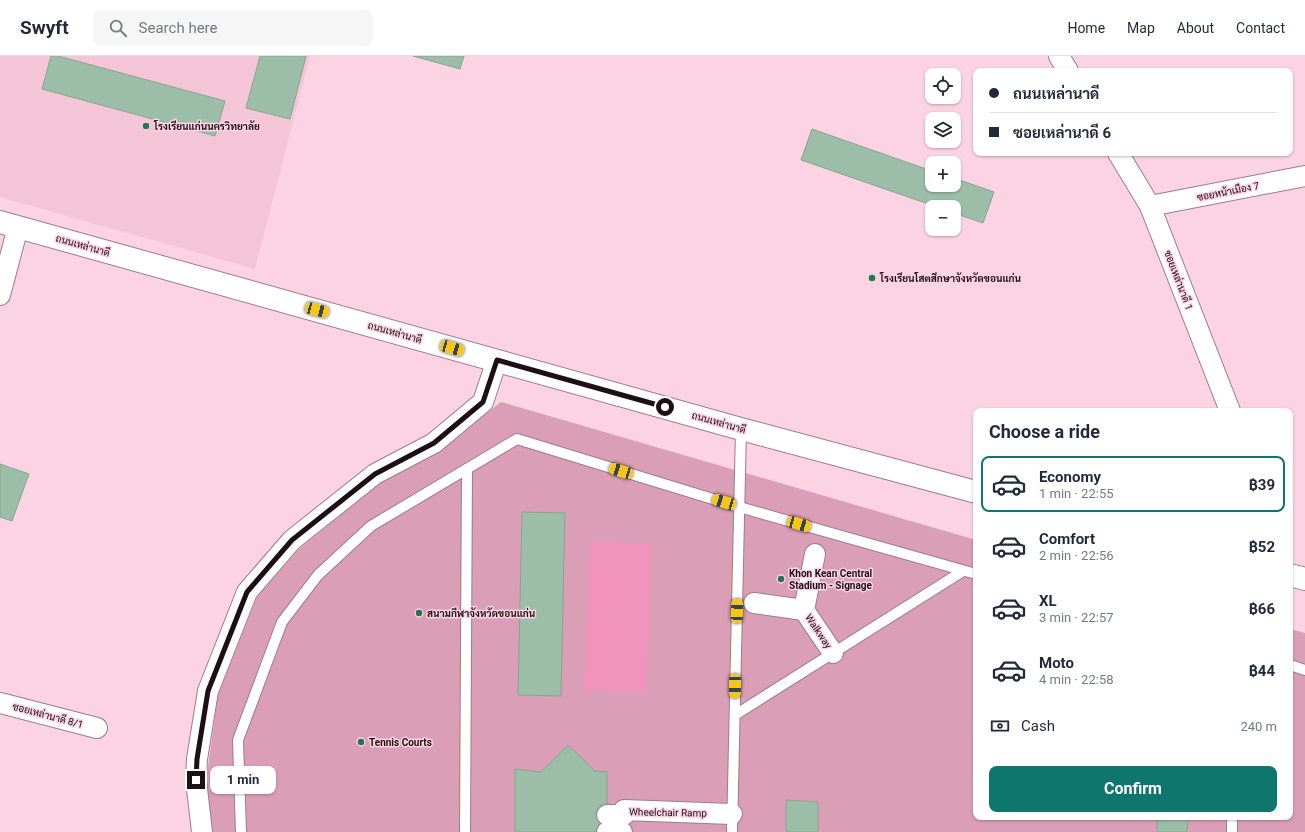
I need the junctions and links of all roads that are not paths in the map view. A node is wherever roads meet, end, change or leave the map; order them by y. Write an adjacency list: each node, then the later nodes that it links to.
1 (1059, 56): 2 (street)
2 (1066, 68)
3 (1120, 156): 5 (street, ซอยเหล่านาดี 1)
4 (1305, 176): 5 (street, ซอยหน้าเมือง 7)
5 (1150, 206): 9 (street, ซอยเหล่านาดี 1)
6 (9, 224): 7 (street); 8 (main road, ถนนเหล่านาดี)
7 (0, 295)
8 (497, 360): 10 (main road, ถนนเหล่านาดี); 28 (street)
9 (1229, 408)
10 (741, 429): 12 (main road, ถนนเหล่านาดี); 13 (lane)
11 (467, 469): 13 (lane); 29 (lane); 30 (lane)
12 (973, 491)
13 (739, 507): 15 (lane); 23 (lane)
14 (815, 554): 18 (street, Walkway)
15 (963, 570): 16 (lane); 19 (lane)
16 (973, 573)
17 (754, 603): 18 (street, Walkway)
18 (804, 610): 19 (street, Walkway)
19 (833, 653): 23 (lane)
20 (1293, 667): 21 (lane)
21 (1305, 670)
22 (0, 703): 24 (street, ซอยเหล่านาดี 8/1)
23 (734, 715): 27 (lane)
24 (97, 728)
25 (1232, 820): 32 (lane)
26 (607, 823): 27 (street, Wheelchair Ramp); 31 (street)
27 (732, 823)
28 (202, 832)
29 (242, 832)
30 (465, 832)
31 (622, 832)
32 (1232, 832)

